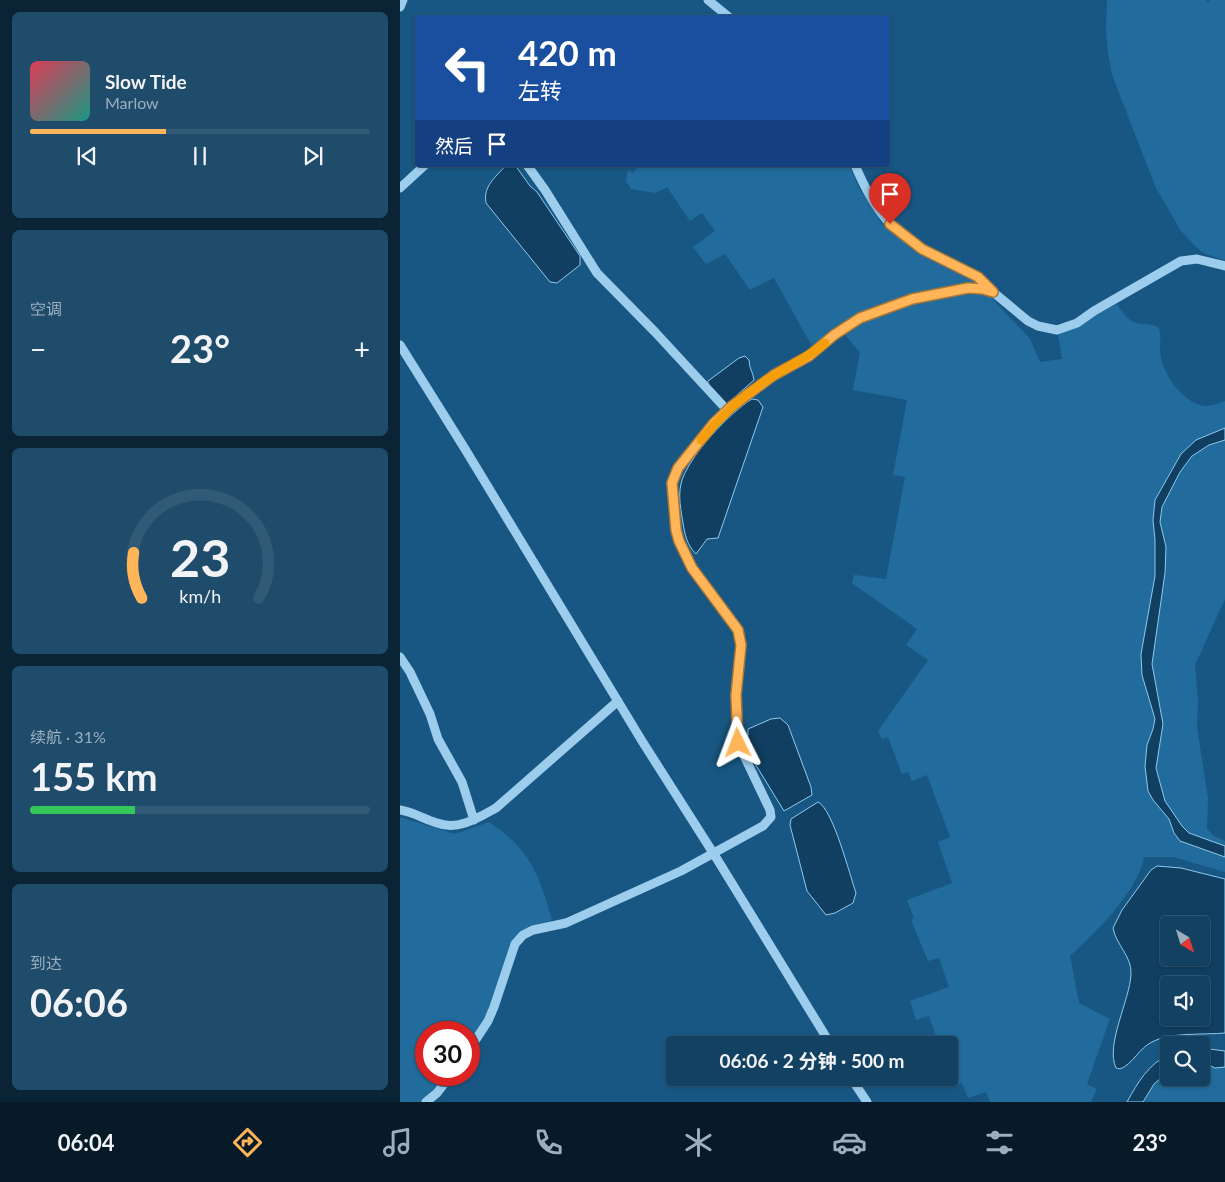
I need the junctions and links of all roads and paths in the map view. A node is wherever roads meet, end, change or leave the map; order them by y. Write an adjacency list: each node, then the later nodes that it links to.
1 (403, 0): 3 (street)
2 (708, 0): 4 (street)
3 (400, 6)
4 (726, 15)
5 (423, 167): 8 (street)
6 (528, 167): 12 (street)
7 (856, 167): 10 (street)
8 (400, 188)
9 (1225, 266): 10 (street)
10 (993, 292): 12 (street)
11 (400, 344): 14 (street)
12 (727, 410): 17 (street)
13 (400, 657): 16 (street)
14 (618, 701): 16 (street); 17 (street)
15 (400, 810): 16 (street)
16 (474, 820)
17 (713, 853): 18 (street); 19 (street)
18 (480, 1033)
19 (825, 1036)
20 (442, 1086): 22 (street)
21 (856, 1086): 23 (street)
22 (426, 1102)
23 (867, 1102)

